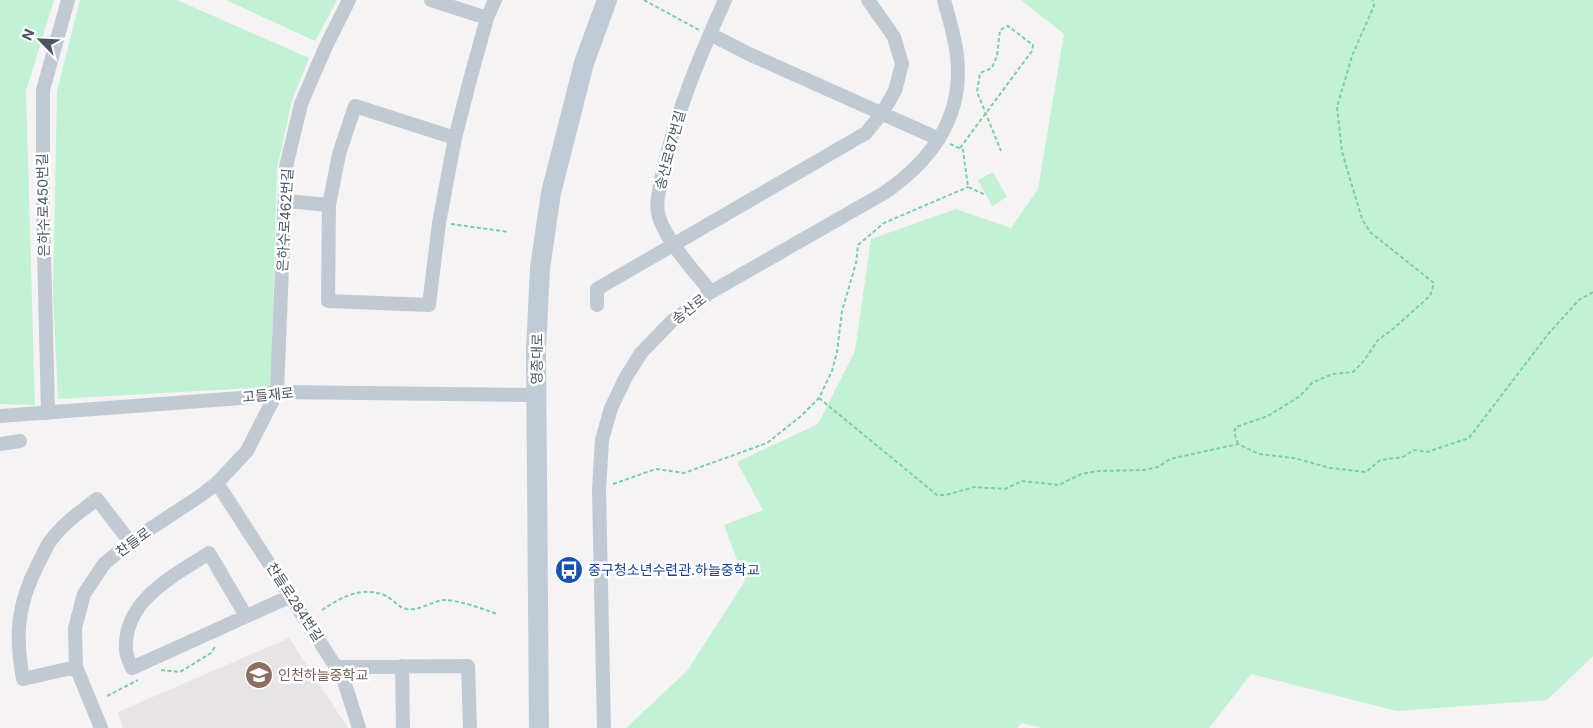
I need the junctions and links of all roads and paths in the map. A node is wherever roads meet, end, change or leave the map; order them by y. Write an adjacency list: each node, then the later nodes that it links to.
1 (68, 0): 32 (street, 은하수로450번길)
2 (350, 0): 21 (street, 은하수로462번길)
3 (431, 0): 11 (street)
4 (495, 0): 11 (street)
5 (607, 0): 30 (street, 영종대로)
6 (644, 0): 12 (path)
7 (725, 0): 12 (street, 송산로87번길)
8 (868, 0): 13 (street)
9 (944, 0): 16 (street, 송산로)
10 (1373, 0): 36 (path)
11 (488, 18): 15 (street)
12 (706, 33): 13 (street); 25 (street, 송산로87번길)
13 (882, 113): 16 (street); 25 (street)
14 (986, 113): 14 (path); 17 (path); 18 (path)
15 (455, 138): 22 (street); 23 (street)
16 (943, 141): 17 (path); 26 (street, 송산로)
17 (960, 148): 19 (path)
18 (1001, 151)
19 (968, 187): 20 (path); 31 (path)
20 (986, 195)
21 (286, 201): 22 (street); 29 (street, 은하수로462번길)
22 (329, 205): 23 (street)
23 (439, 222): 24 (path)
24 (508, 232)
25 (674, 245): 26 (street, 송산로87번길); 28 (street)
26 (711, 292): 56 (street, 송산로)
27 (1593, 292): 36 (path)
28 (597, 305)
29 (277, 392): 30 (street, 고들재로); 32 (street, 고들재로); 37 (street, 찬들로)
30 (537, 395): 55 (street, 영종대로)
31 (819, 398): 36 (path); 38 (path)
32 (48, 413): 33 (street, 고들재로)
33 (0, 416)
34 (20, 441): 35 (street)
35 (0, 444)
36 (1238, 444)
37 (217, 483): 39 (street, 찬들로); 40 (street, 찬들로284번길)
38 (606, 486)
39 (130, 542): 46 (street, 찬들로); 46 (street)
40 (291, 596): 43 (street); 47 (street, 찬들로284번길)
41 (322, 610): 42 (path)
42 (497, 614)
43 (246, 616): 43 (street)
44 (220, 640): 48 (path)
45 (402, 666): 47 (street); 53 (street); 54 (street)
46 (76, 667): 51 (street, 찬들로)
47 (336, 667): 52 (street, 찬들로284번길)
48 (159, 670)
49 (142, 679): 50 (path)
50 (107, 696)
51 (101, 728)
52 (360, 728)
53 (403, 728)
54 (470, 728)
55 (539, 728)
56 (604, 728)

